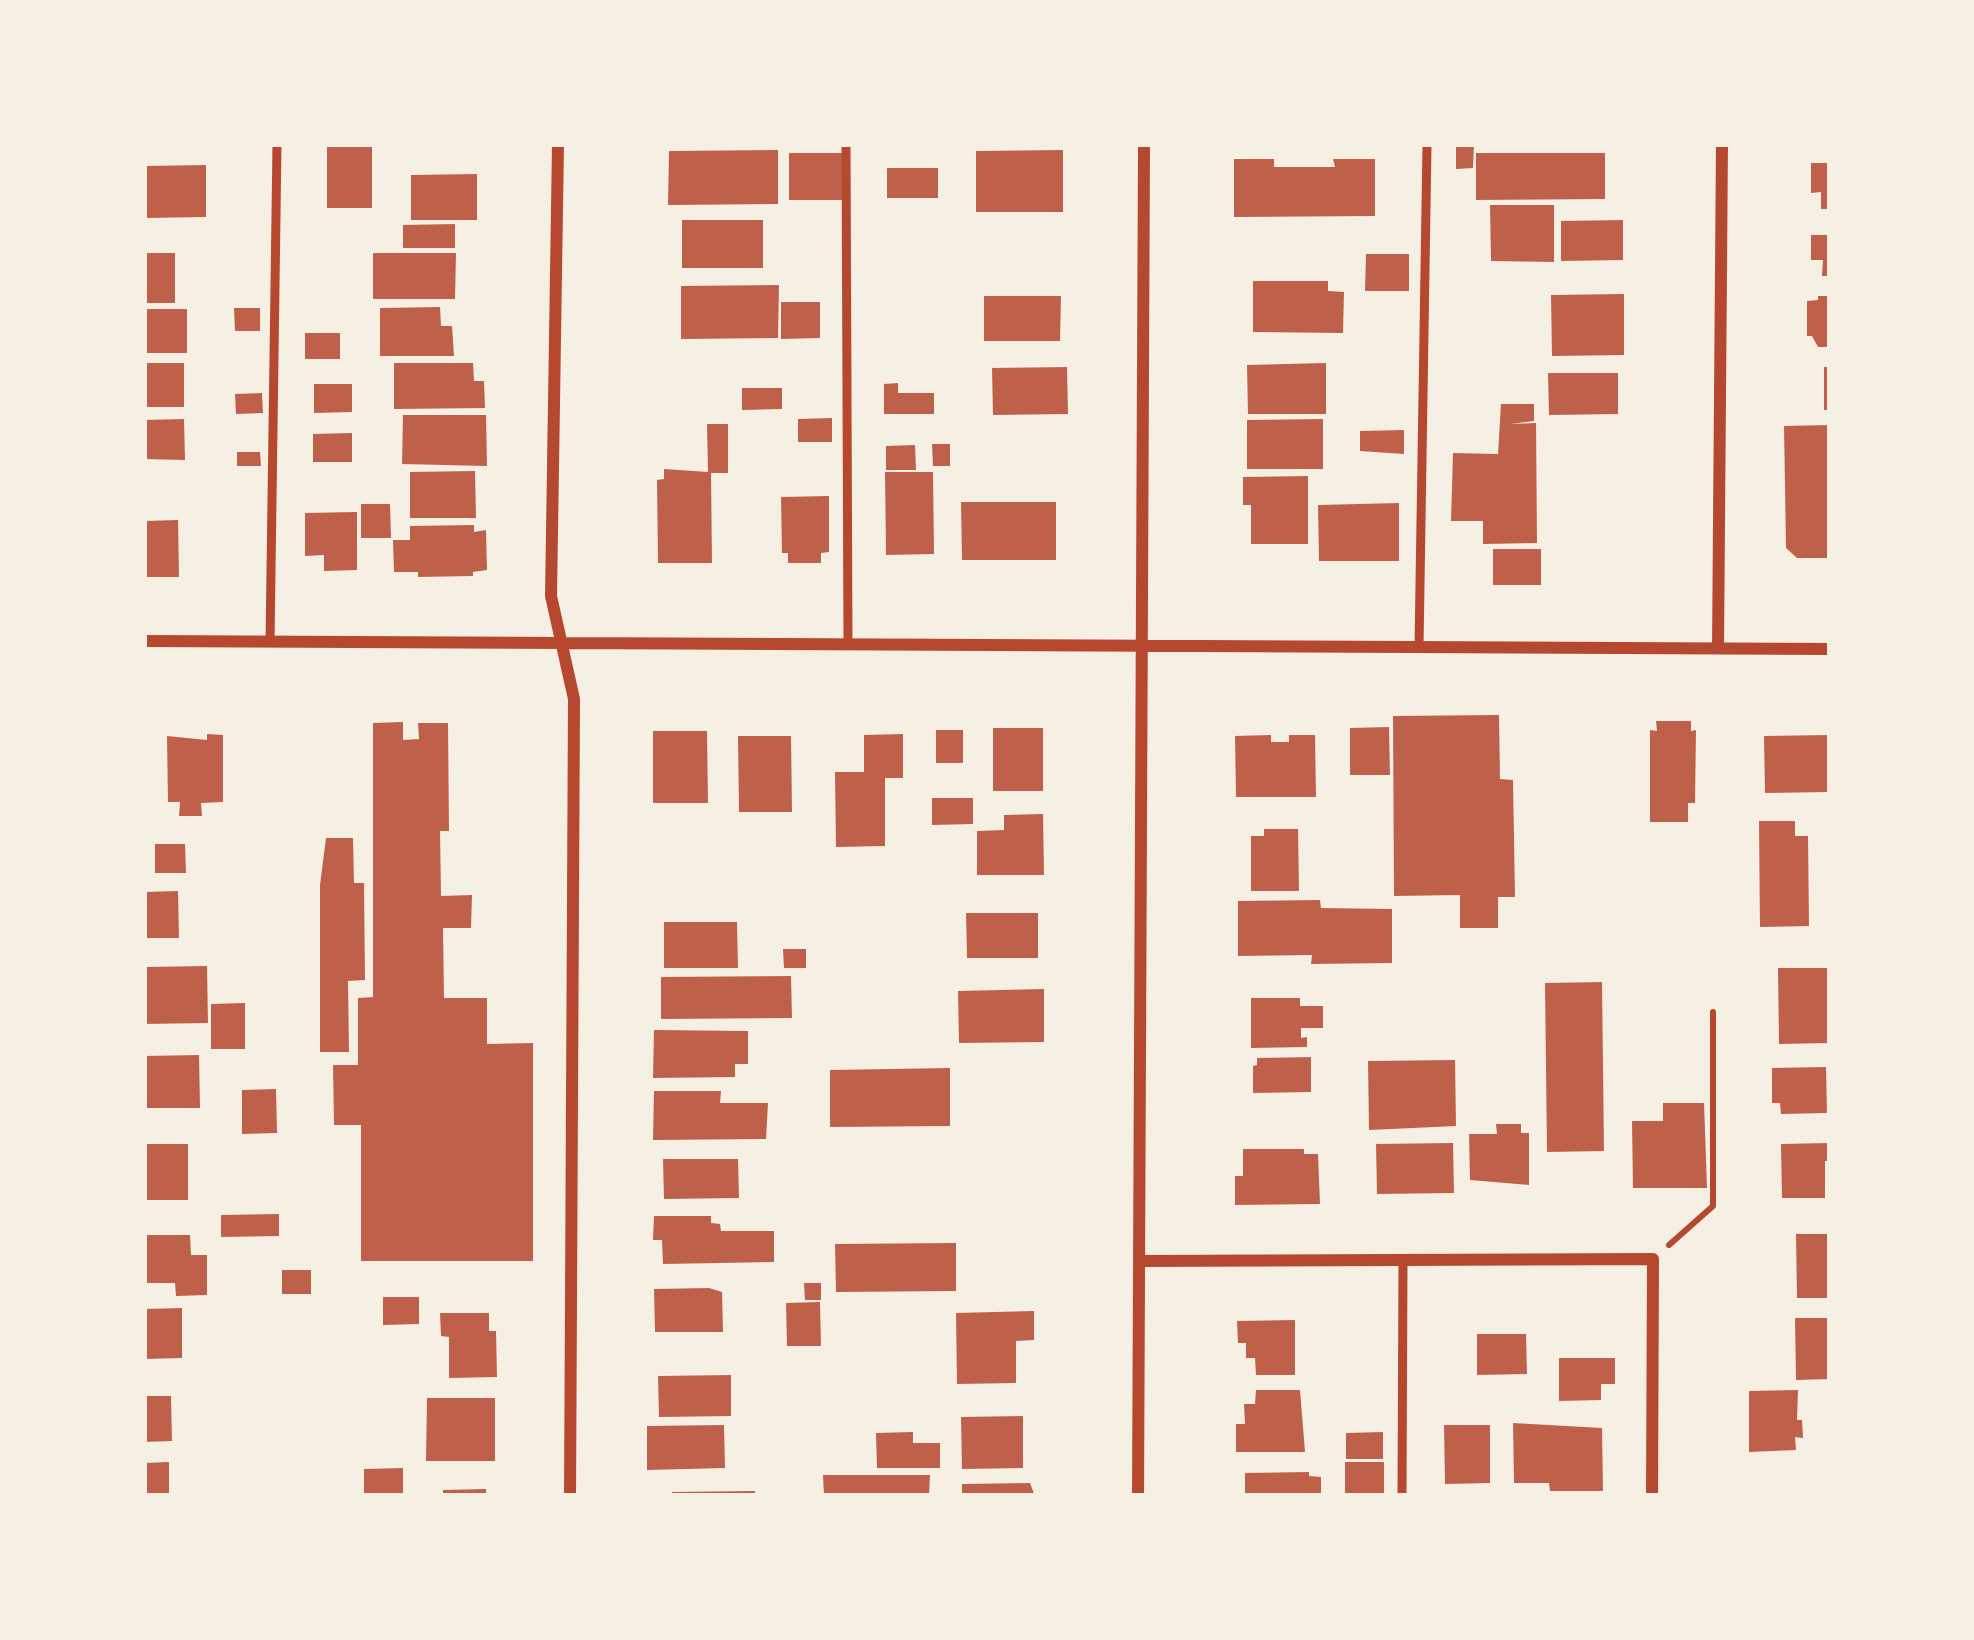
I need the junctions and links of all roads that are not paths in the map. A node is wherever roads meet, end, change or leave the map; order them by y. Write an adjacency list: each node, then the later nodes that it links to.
1 (278, 144): 8 (lane)
2 (558, 144): 9 (street)
3 (846, 144): 10 (lane)
4 (1144, 144): 11 (street)
5 (1427, 144): 12 (lane)
6 (1722, 144): 13 (street)
7 (144, 641): 8 (street)
8 (270, 642): 9 (street)
9 (560, 645): 10 (street); 17 (street)
10 (848, 645): 11 (street)
11 (1142, 646): 12 (street); 16 (street)
12 (1419, 647): 13 (street)
13 (1718, 648): 14 (street)
14 (1830, 649)
15 (1403, 1259): 16 (street); 19 (lane); 20 (street)
16 (1139, 1261): 18 (street)
17 (570, 1496)
18 (1138, 1496)
19 (1402, 1496)
20 (1652, 1496)

